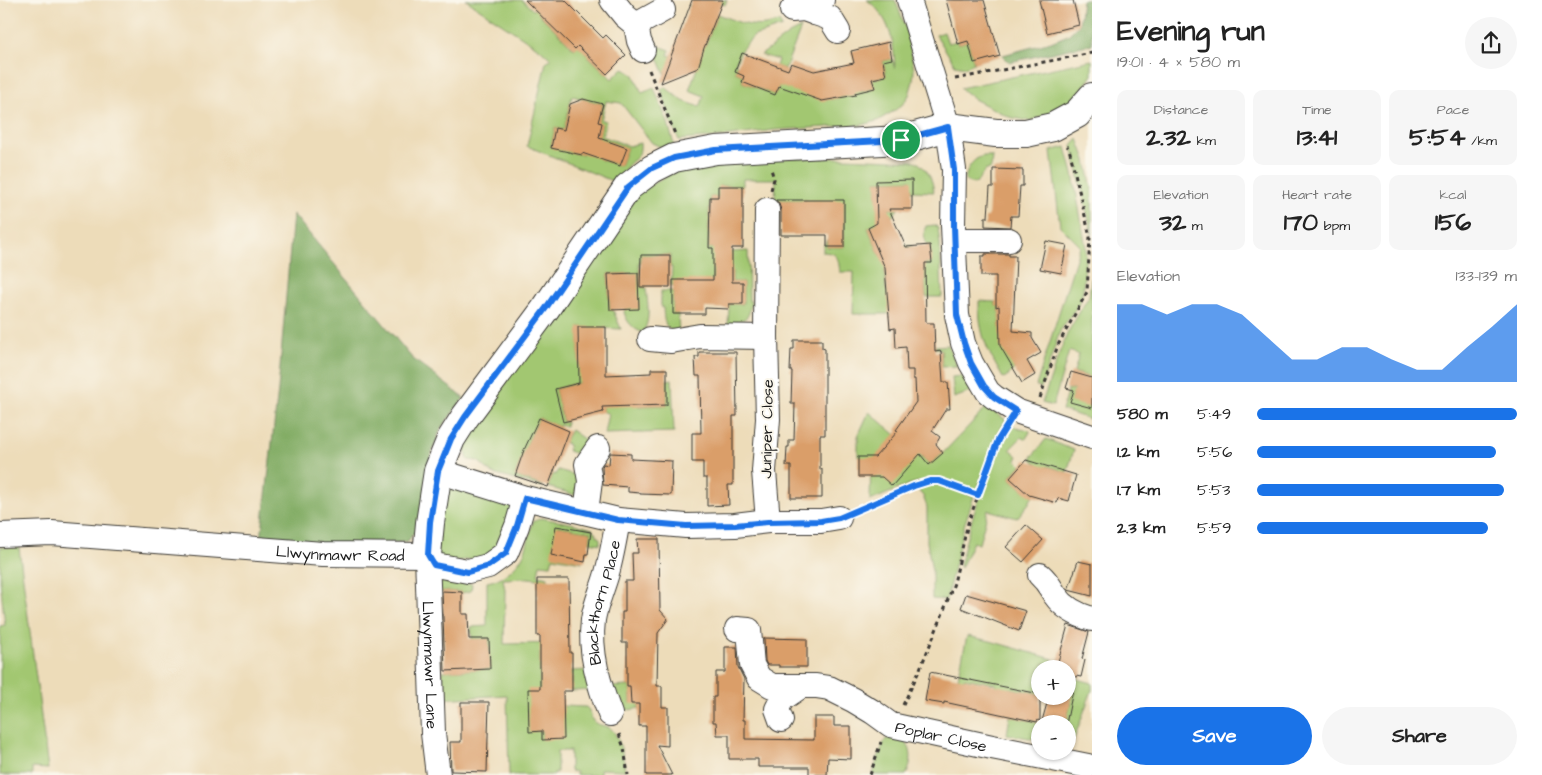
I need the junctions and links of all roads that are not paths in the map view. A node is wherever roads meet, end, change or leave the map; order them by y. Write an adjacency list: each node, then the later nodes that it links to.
1 (612, 0): 5 (street)
2 (909, 0): 9 (street)
3 (810, 7): 6 (street)
4 (663, 10): 5 (street)
5 (636, 25): 7 (street)
6 (838, 31)
7 (643, 50)
8 (1092, 97): 9 (street, Llwynmawr Road)
9 (948, 127): 11 (street); 17 (street, Llwynmawr Road)
10 (767, 210): 13 (street, Juniper Close)
11 (955, 240): 12 (street); 15 (street)
12 (1009, 240)
13 (766, 336): 14 (street); 22 (street, Juniper Close)
14 (650, 339)
15 (1092, 438)
16 (598, 448): 19 (street)
17 (438, 471): 18 (street); 24 (street, Llwynmawr Road)
18 (525, 498): 19 (street); 24 (street)
19 (586, 512): 21 (street)
20 (839, 518): 22 (street)
21 (618, 520): 22 (street); 29 (street, Blackthorn Place)
22 (768, 522)
23 (0, 535): 24 (street, Llwynmawr Road)
24 (428, 555): 32 (street, Llwynmawr Lane)
25 (1040, 575): 26 (street)
26 (1092, 619)
27 (737, 630): 28 (street, Poplar Close)
28 (801, 686): 30 (street); 31 (street, Poplar Close)
29 (610, 714)
30 (781, 720)
31 (1089, 765)
32 (438, 775)

